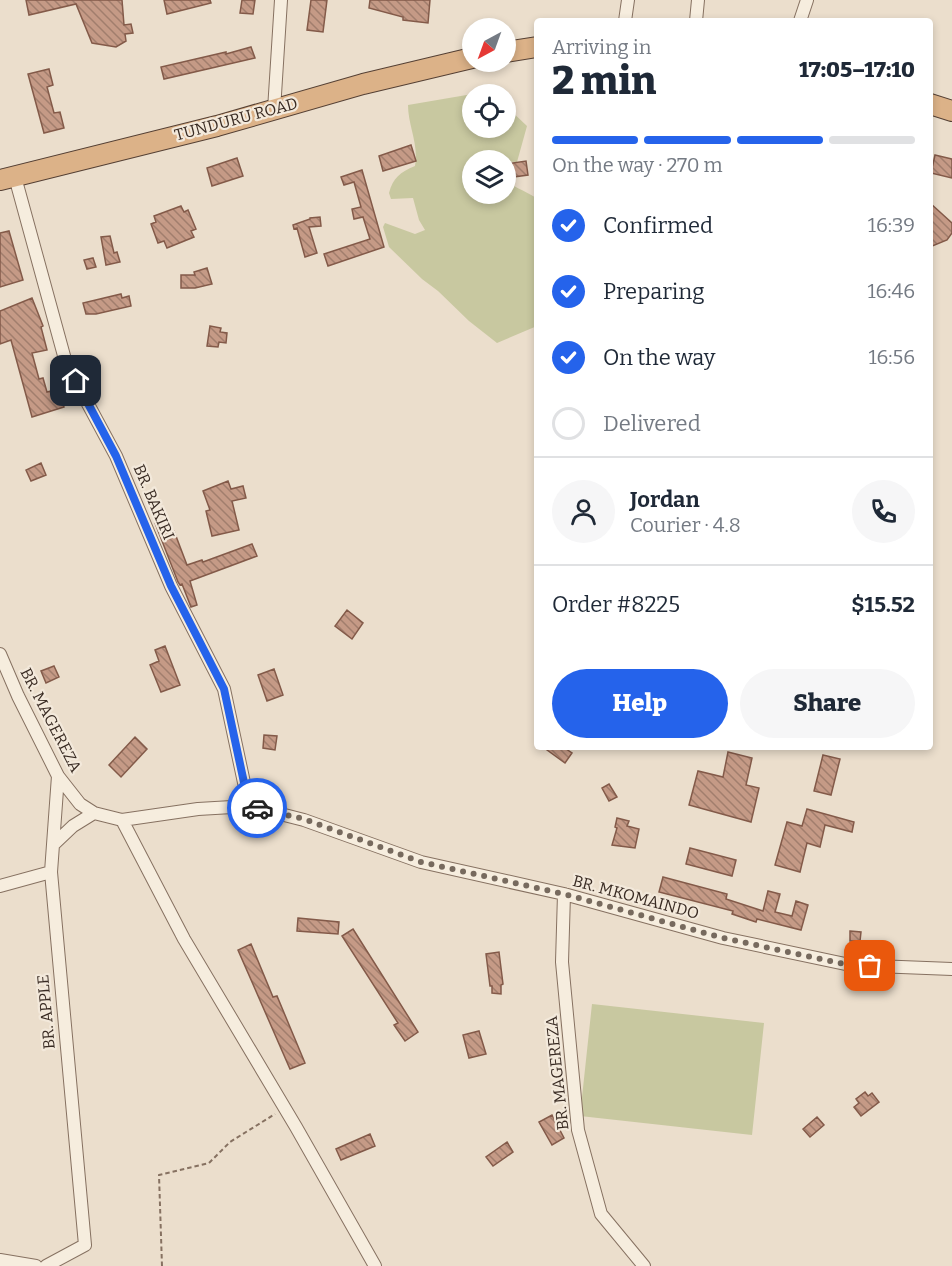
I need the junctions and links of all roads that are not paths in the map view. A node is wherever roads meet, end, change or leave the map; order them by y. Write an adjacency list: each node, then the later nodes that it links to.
1 (281, 0): 12 (street)
2 (628, 0): 5 (street)
3 (698, 0): 6 (street)
4 (807, 0): 7 (street)
5 (625, 18)
6 (696, 18)
7 (801, 18)
8 (534, 47): 9 (highway)
9 (516, 50)
10 (462, 60): 12 (highway, TUNDURU ROAD)
11 (933, 105): 13 (highway)
12 (274, 110): 14 (highway, TUNDURU ROAD)
13 (952, 111)
14 (7, 179): 17 (street, BR. BAKIRI)
15 (0, 654): 16 (street, BR. MAGEREZA)
16 (58, 776): 18 (street, BR. MAGEREZA); 20 (street, BR. APPLE)
17 (249, 806): 19 (street, BR. MAGEREZA); 23 (street, BR. MKOMAINDO)
18 (94, 813): 19 (street, BR. MAGEREZA); 20 (street)
19 (122, 820): 28 (street)
20 (54, 844): 21 (street, BR. APPLE)
21 (51, 872): 22 (street); 27 (street, BR. APPLE)
22 (0, 886)
23 (564, 894): 24 (street, BR. MKOMAINDO); 29 (street, BR. MAGEREZA)
24 (952, 969)
25 (0, 1260): 26 (street)
26 (36, 1266)
27 (46, 1266)
28 (375, 1266)
29 (644, 1266)

